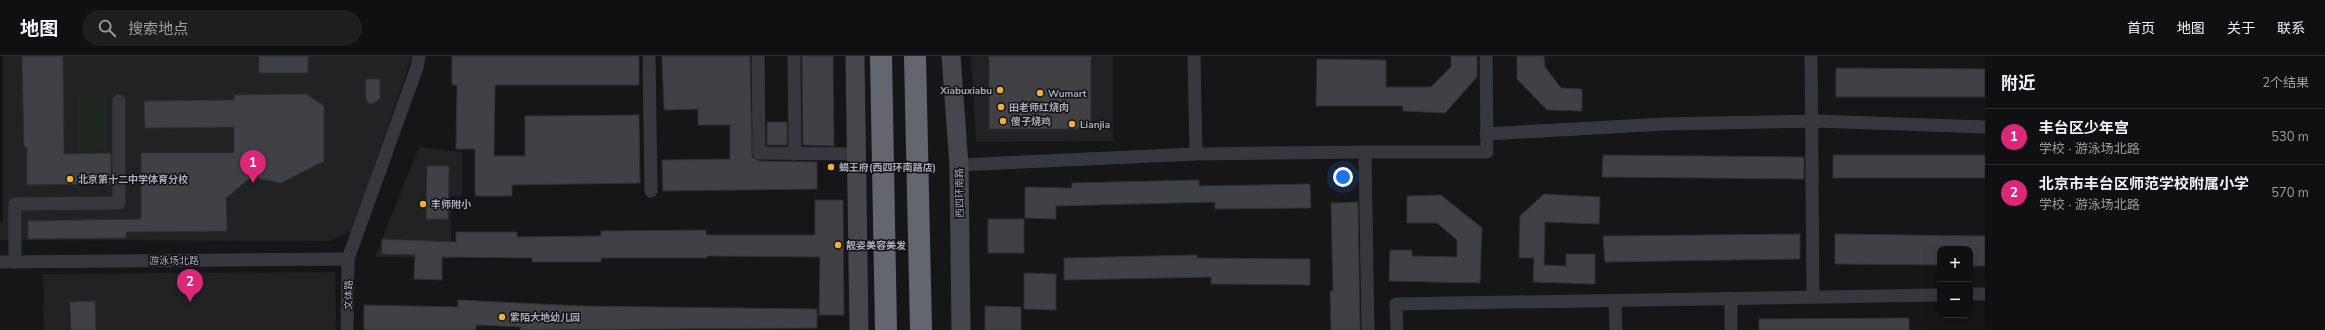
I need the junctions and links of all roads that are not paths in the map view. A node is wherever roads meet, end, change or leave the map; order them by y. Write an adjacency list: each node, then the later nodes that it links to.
1 (419, 56): 22 (street, 文体路)
2 (649, 56): 21 (street)
3 (758, 56): 17 (street)
4 (794, 56): 17 (street)
5 (855, 56): 18 (street)
6 (880, 56): 34 (highway)
7 (915, 56): 31 (highway)
8 (951, 56): 20 (street, 西四环南路)
9 (1194, 56): 19 (street)
10 (1486, 56): 15 (street)
11 (1811, 56): 13 (street)
12 (119, 102): 24 (street)
13 (1811, 121): 14 (street); 15 (street); 28 (street)
14 (1985, 127)
15 (1486, 134): 16 (street)
16 (1365, 152): 19 (street); 36 (street)
17 (795, 154): 18 (street)
18 (856, 154): 33 (street)
19 (1196, 154): 20 (street)
20 (959, 165): 35 (street, 西四环南路)
21 (651, 191)
22 (348, 259): 24 (street, 游泳场北路); 32 (street, 文体路)
23 (0, 262): 24 (street, 游泳场北路)
24 (15, 262)
25 (1973, 294): 26 (street)
26 (1985, 294)
27 (1937, 295): 28 (street)
28 (1813, 297): 29 (street)
29 (1731, 298): 30 (street); 39 (street)
30 (1615, 301): 37 (street); 38 (street)
31 (920, 305)
32 (347, 330)
33 (860, 330)
34 (886, 330)
35 (961, 330)
36 (1368, 330)
37 (1397, 330)
38 (1616, 330)
39 (1731, 330)

